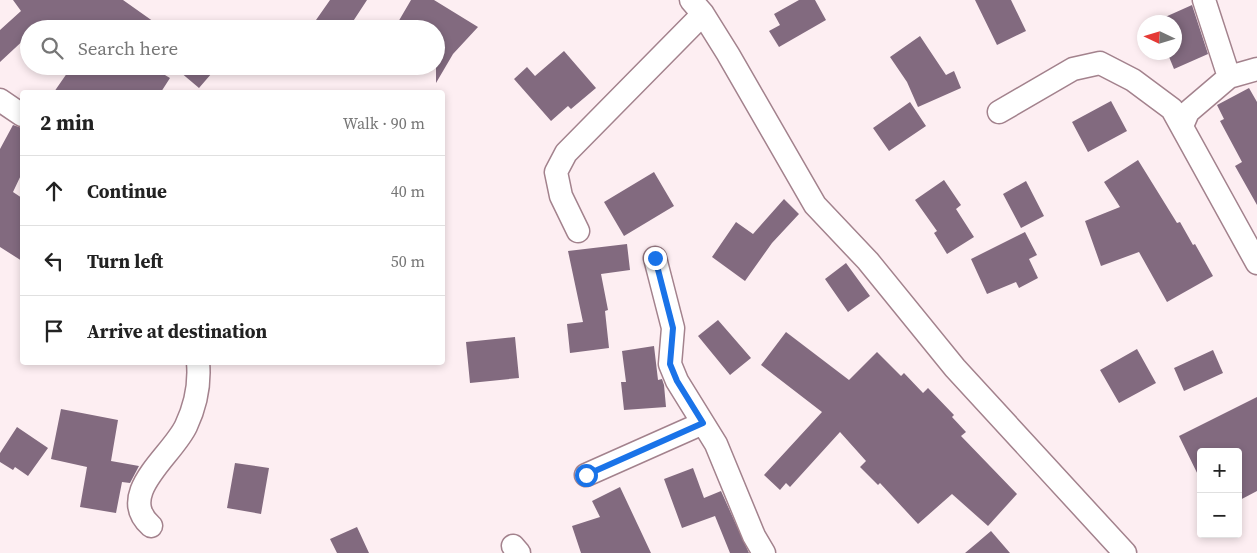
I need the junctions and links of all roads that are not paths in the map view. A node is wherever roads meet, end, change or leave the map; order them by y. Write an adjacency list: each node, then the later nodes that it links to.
1 (1204, 0): 4 (street)
2 (697, 7): 7 (street); 15 (street)
3 (1257, 69): 4 (street)
4 (1229, 77): 6 (street)
5 (999, 112): 6 (street)
6 (1182, 126): 9 (street)
7 (578, 231)
8 (655, 258): 11 (street)
9 (1257, 263)
10 (198, 365): 13 (street)
11 (703, 423): 12 (street); 14 (street)
12 (586, 475)
13 (151, 526)
14 (764, 553)
15 (1124, 553)

